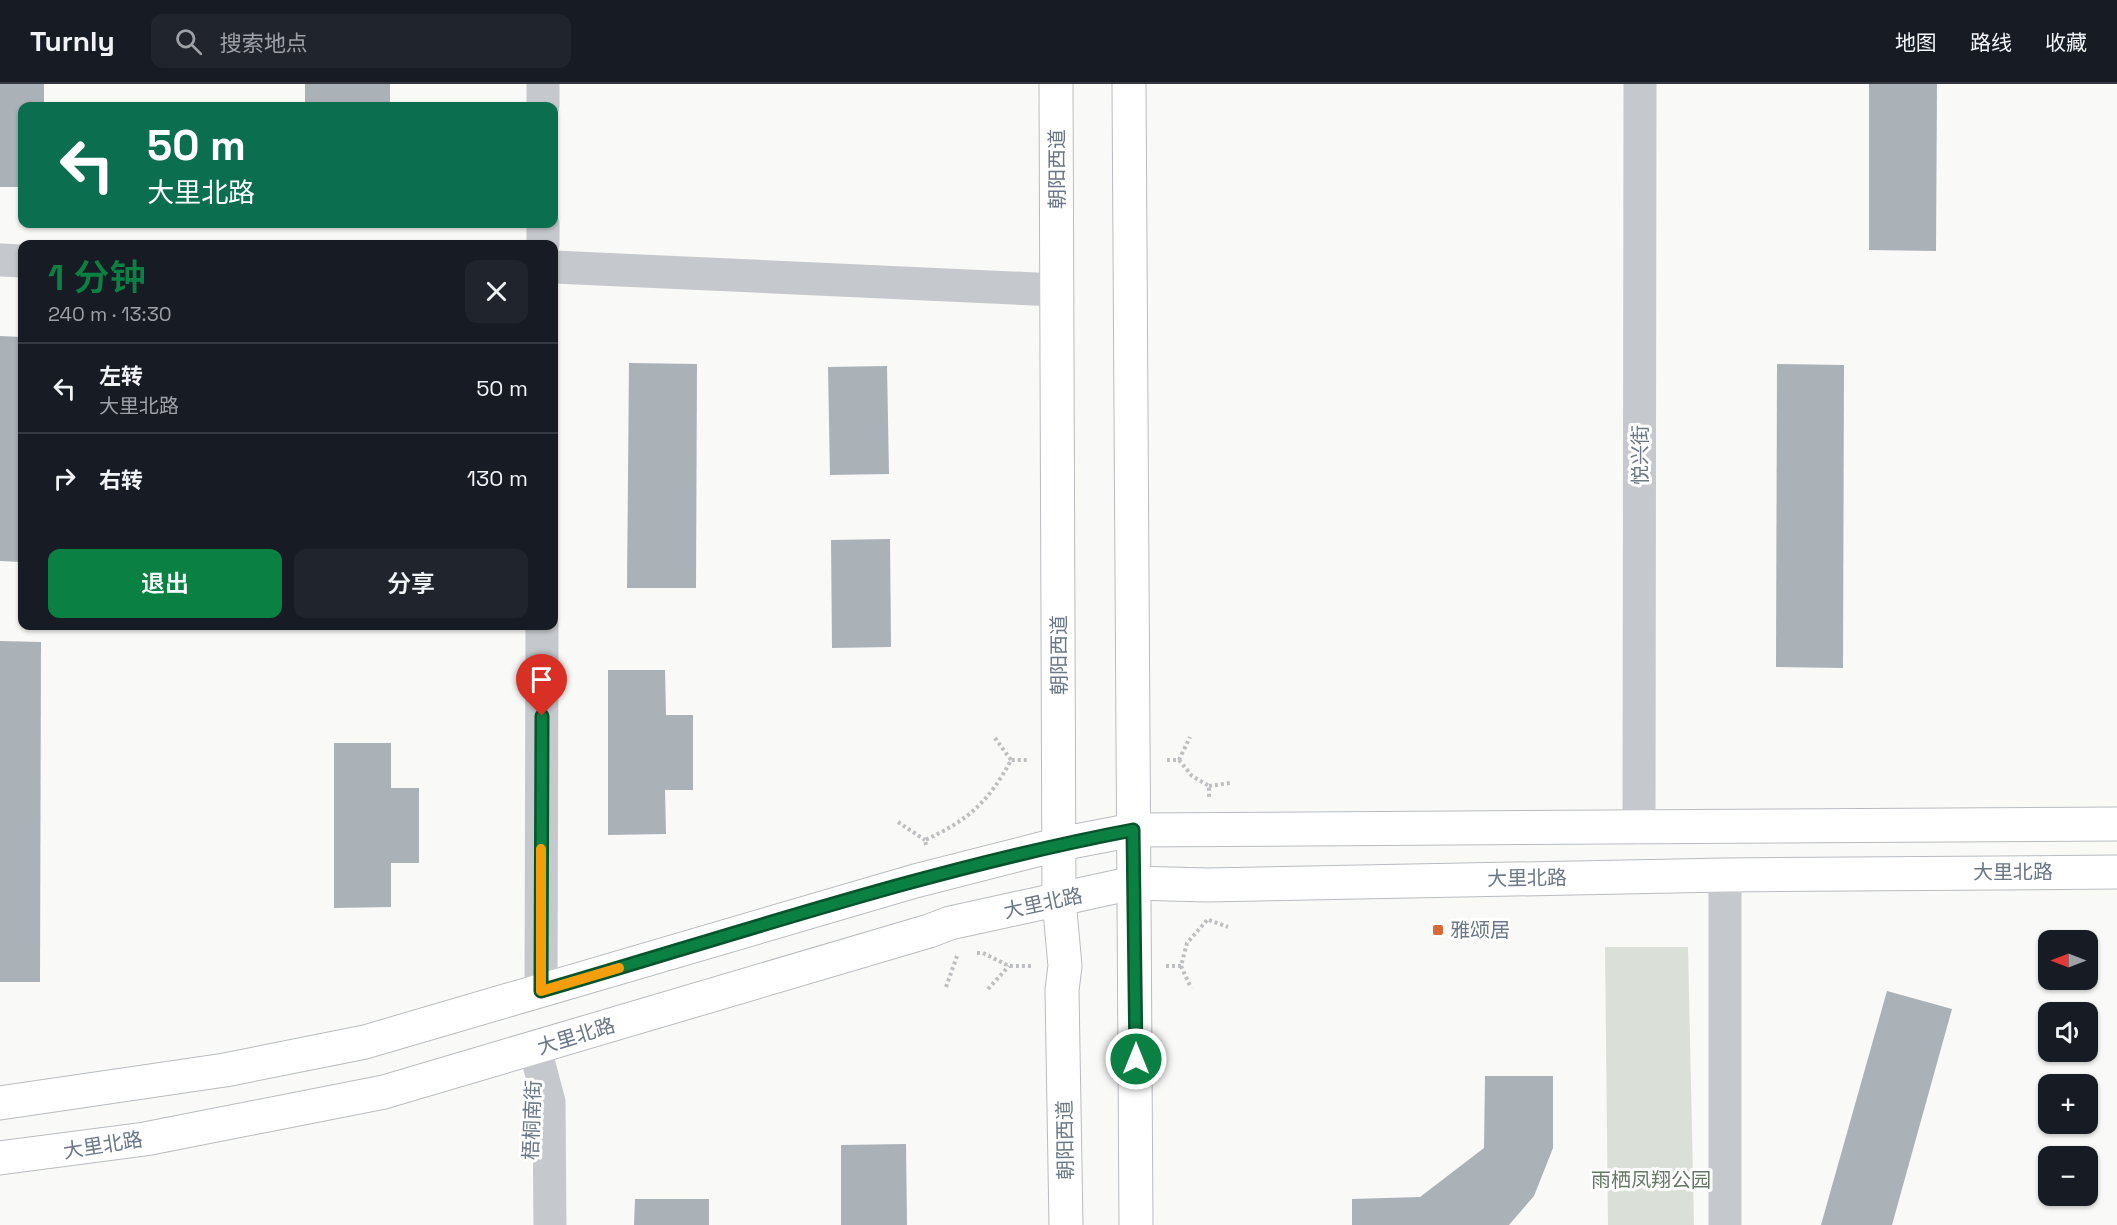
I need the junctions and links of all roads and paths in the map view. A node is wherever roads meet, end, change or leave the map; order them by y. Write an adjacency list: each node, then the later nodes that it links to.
1 (543, 84): 5 (street)
2 (1056, 84): 9 (main road, 朝阳西道)
3 (1129, 84): 20 (main road)
4 (1640, 84): 19 (street, 悦兴街)
5 (543, 102)
6 (0, 261): 7 (street)
7 (18, 261)
8 (558, 267): 9 (street)
9 (1057, 290): 22 (main road, 朝阳西道)
10 (542, 630): 35 (street)
11 (1190, 737): 14 (path)
12 (995, 738): 13 (path)
13 (1011, 760)
14 (1179, 760)
15 (1230, 783): 16 (path)
16 (1209, 786)
17 (898, 822): 21 (path)
18 (2117, 824): 19 (main road)
19 (1639, 827): 20 (main road)
20 (1133, 830): 22 (main road); 25 (main road)
21 (925, 840)
22 (1060, 844): 26 (main road, 朝阳西道); 35 (main road)
23 (2117, 872): 24 (main road, 大里北路)
24 (1725, 875): 25 (main road, 大里北路); 43 (street)
25 (1133, 884): 26 (main road, 大里北路); 42 (main road)
26 (1059, 900): 36 (main road, 大里北路); 41 (main road, 朝阳西道)
27 (1208, 920): 28 (path)
28 (1228, 927)
29 (958, 953): 32 (path)
30 (1009, 966): 34 (path)
31 (1181, 966): 33 (path)
32 (946, 987)
33 (1191, 988)
34 (988, 989)
35 (541, 991): 37 (main road)
36 (535, 1048): 38 (main road, 大里北路); 39 (street, 梧桐南街); 40 (street, 梧桐南街)
37 (0, 1103)
38 (0, 1158)
39 (530, 1225)
40 (550, 1225)
41 (1066, 1225)
42 (1136, 1225)
43 (1725, 1225)

